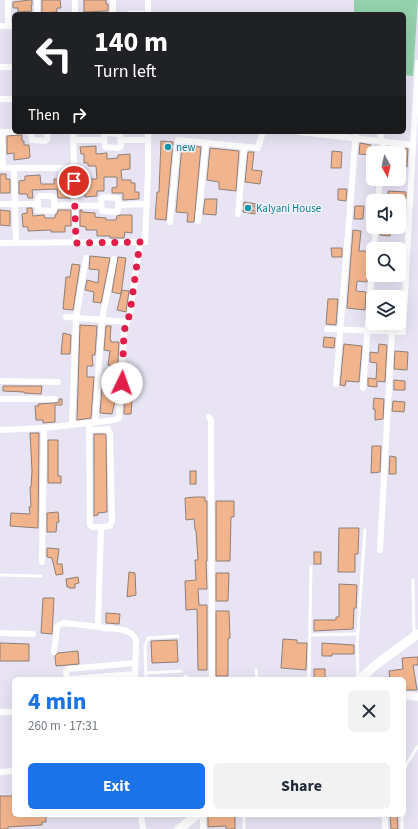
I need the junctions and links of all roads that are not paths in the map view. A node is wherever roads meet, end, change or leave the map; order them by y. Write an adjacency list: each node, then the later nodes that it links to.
1 (8, 0): 11 (street)
2 (37, 0): 6 (street)
3 (75, 0): 7 (street)
4 (113, 0): 8 (street)
5 (148, 0): 9 (street)
6 (37, 12)
7 (75, 12)
8 (113, 12)
9 (148, 12)
10 (0, 26): 11 (street)
11 (11, 26)
12 (418, 63): 35 (street)
13 (12, 67): 14 (street)
14 (0, 68)
15 (12, 98): 16 (street)
16 (0, 99)
17 (1, 132): 18 (street); 38 (street)
18 (12, 132)
19 (31, 134): 20 (street)
20 (48, 134)
21 (73, 134): 29 (street)
22 (105, 134): 30 (street)
23 (119, 134): 31 (street)
24 (148, 134): 32 (street)
25 (262, 134): 37 (street)
26 (337, 134): 28 (street)
27 (381, 134): 33 (street)
28 (356, 135): 33 (street); 65 (street)
29 (73, 140): 30 (street); 40 (street)
30 (104, 140): 31 (street)
31 (121, 140): 32 (street)
32 (148, 140): 44 (street)
33 (382, 141): 35 (street); 36 (street)
34 (206, 143): 37 (street); 52 (street); 53 (street)
35 (413, 145): 51 (street)
36 (382, 146)
37 (244, 147): 49 (street)
38 (2, 168): 39 (street)
39 (14, 168): 40 (street); 42 (street)
40 (74, 168): 47 (street)
41 (0, 204): 42 (street)
42 (15, 204): 43 (street); 56 (street)
43 (38, 204): 46 (street); 46 (street)
44 (147, 204): 45 (street); 54 (street)
45 (118, 205): 48 (street); 48 (street)
46 (54, 206): 47 (street)
47 (75, 206): 48 (street); 57 (street)
48 (101, 206)
49 (239, 211)
50 (406, 218): 51 (street)
51 (409, 218): 68 (street)
52 (198, 221)
53 (170, 222)
54 (140, 242): 57 (street); 63 (street)
55 (0, 243): 56 (street)
56 (16, 243): 57 (street)
57 (76, 243)
58 (86, 258): 61 (street)
59 (114, 259): 62 (street)
60 (66, 318): 61 (street)
61 (76, 318): 62 (street); 76 (street)
62 (102, 320): 63 (street); 77 (street)
63 (127, 322): 77 (street)
64 (327, 329): 65 (street)
65 (341, 330): 66 (street); 71 (street)
66 (366, 330)
67 (367, 330): 68 (street); 72 (street)
68 (392, 331): 82 (street)
69 (0, 381): 70 (street)
70 (58, 382)
71 (336, 384)
72 (363, 388)
73 (0, 399): 74 (street)
74 (55, 399)
75 (209, 417): 104 (street)
76 (72, 425): 77 (street); 78 (street)
77 (91, 425): 80 (street); 80 (street)
78 (44, 428): 79 (street); 83 (street)
79 (0, 430)
80 (101, 526): 88 (street)
81 (365, 530): 91 (lane)
82 (380, 550)
83 (42, 562)
84 (311, 567): 92 (lane)
85 (0, 575): 86 (lane)
86 (41, 576)
87 (413, 580): 93 (lane)
88 (100, 627): 95 (street); 96 (street)
89 (0, 633): 90 (street)
90 (33, 634)
91 (358, 634): 92 (lane); 107 (lane)
92 (310, 635): 106 (lane)
93 (416, 635): 108 (main road)
94 (178, 636): 99 (lane)
95 (54, 652)
96 (135, 663): 100 (street); 101 (street)
97 (256, 670): 105 (lane)
98 (181, 671): 99 (lane)
99 (146, 673): 103 (lane)
100 (135, 676): 102 (street)
101 (67, 677)
102 (113, 677)
103 (146, 677)
104 (212, 677)
105 (256, 677)
106 (309, 677)
107 (359, 677)
108 (361, 677)
109 (406, 695): 110 (street)
110 (418, 697)
111 (0, 712): 112 (street)
112 (12, 712)
113 (418, 746): 114 (lane)
114 (406, 765)
115 (12, 771): 116 (street)
116 (0, 772)
117 (141, 817): 123 (street)
118 (194, 817): 124 (main road)
119 (203, 817): 125 (street)
120 (244, 817): 126 (lane)
121 (385, 817): 127 (street)
122 (402, 817): 128 (lane)
123 (143, 829)
124 (179, 829)
125 (203, 829)
126 (244, 829)
127 (385, 829)
128 (402, 829)

